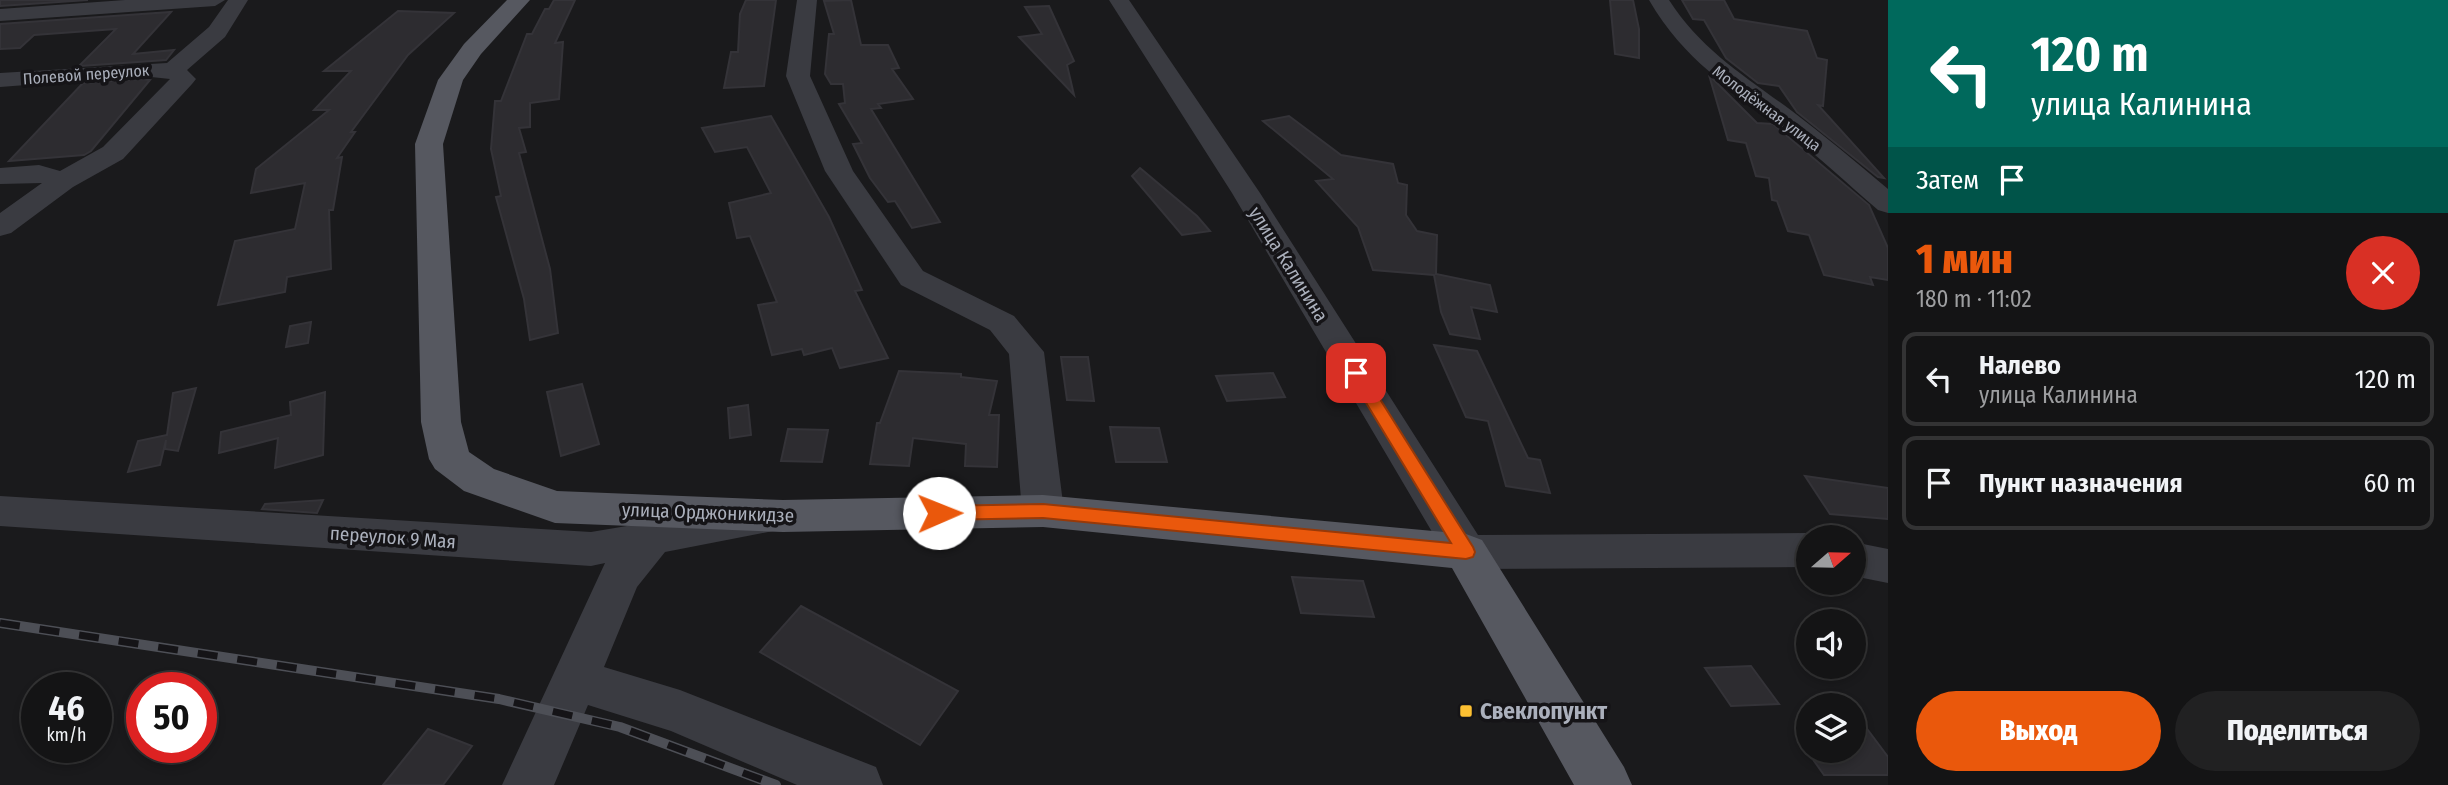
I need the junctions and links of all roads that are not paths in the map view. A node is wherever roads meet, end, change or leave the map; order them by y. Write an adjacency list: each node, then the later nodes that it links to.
1 (215, 0): 7 (street)
2 (238, 0): 8 (street)
3 (519, 0): 16 (main road, улица Орджоникидзе)
4 (807, 0): 15 (street)
5 (1119, 0): 19 (street, улица Калинина)
6 (1659, 0): 12 (street, Молодёжная улица)
7 (0, 15)
8 (173, 70): 9 (street, Полевой переулок); 11 (street)
9 (0, 80)
10 (0, 176): 11 (street)
11 (64, 181): 13 (street)
12 (1888, 204)
13 (0, 227)
14 (0, 511): 17 (street, переулок 9 Мая)
15 (1043, 511): 16 (main road, улица Орджоникидзе); 19 (main road, улица Орджоникидзе)
16 (783, 516): 17 (street, переулок 9 Мая)
17 (651, 539): 22 (street)
18 (1796, 550): 19 (street)
19 (1466, 552): 25 (main road, улица Калинина)
20 (1866, 562): 21 (street)
21 (1888, 566)
22 (576, 680): 23 (street); 24 (street)
23 (528, 785)
24 (857, 785)
25 (1604, 785)

